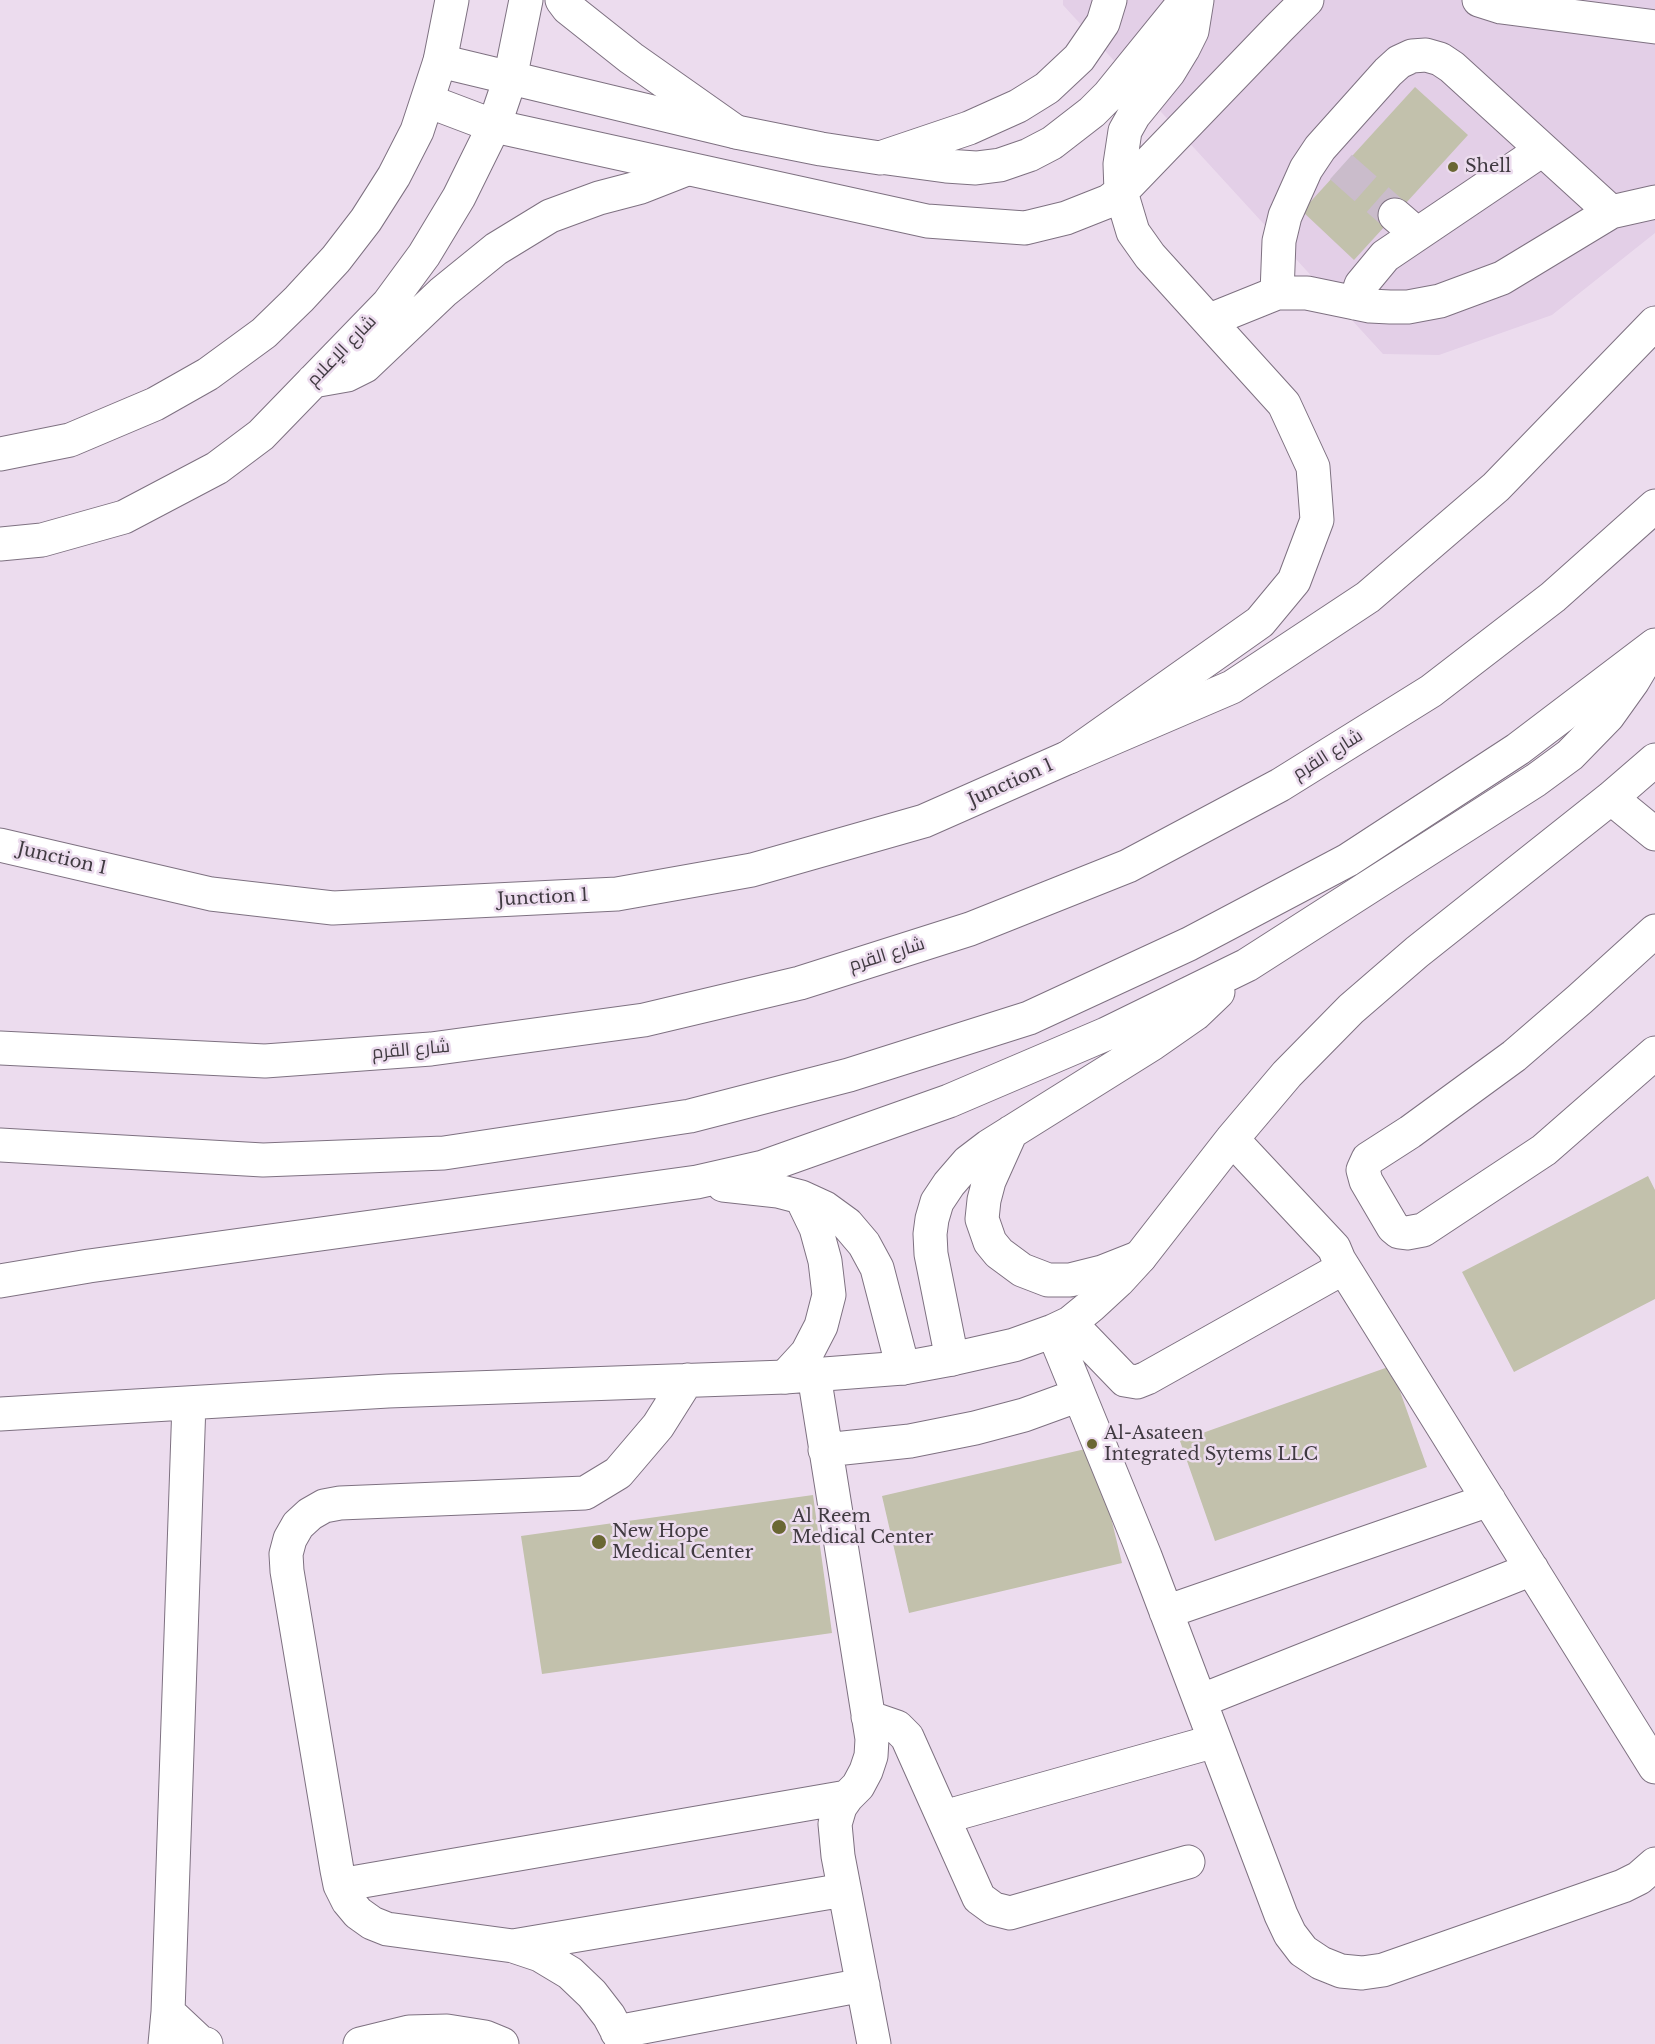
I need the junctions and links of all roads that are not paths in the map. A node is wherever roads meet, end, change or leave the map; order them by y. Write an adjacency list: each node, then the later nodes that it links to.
1 (452, 0): 10 (main road)
2 (526, 0): 11 (main road, شارع الإعلام)
3 (562, 0): 16 (main road)
4 (1110, 0): 18 (main road)
5 (1186, 0): 13 (main road)
6 (1197, 0): 15 (main road)
7 (1307, 0): 20 (main road)
8 (1479, 0): 9 (main road)
9 (1655, 27)
10 (440, 61): 11 (main road); 12 (main road)
11 (510, 79): 14 (main road, شارع الإعلام); 16 (main road)
12 (428, 101): 14 (main road); 28 (main road)
13 (1092, 112): 15 (main road); 18 (main road)
14 (494, 126): 19 (main road); 27 (main road, شارع الإعلام)
15 (1125, 131): 20 (main road)
16 (736, 132): 18 (main road)
17 (1542, 150): 22 (main road); 23 (main road); 24 (main road)
18 (880, 158)
19 (687, 169): 20 (main road); 27 (main road)
20 (1121, 192): 25 (main road)
21 (1655, 202): 22 (main road)
22 (1611, 212): 24 (main road)
23 (1277, 293): 24 (main road); 25 (main road)
24 (1355, 303)
25 (1210, 320): 32 (main road)
26 (1655, 323): 32 (main road)
27 (313, 381): 30 (main road, شارع الإعلام)
28 (0, 454)
29 (1655, 506): 39 (main road, شارع القرم)
30 (0, 544)
31 (1654, 646): 38 (main road); 43 (main road)
32 (1070, 757): 36 (main road, Junction 1)
33 (1655, 760): 34 (main road)
34 (1611, 798): 35 (main road); 42 (main road)
35 (1655, 834)
36 (0, 845)
37 (1655, 931): 40 (main road)
38 (1247, 965): 41 (main road); 44 (main road)
39 (0, 1048)
40 (1655, 1053)
41 (1011, 1131): 46 (main road); 50 (main road)
42 (1232, 1138): 46 (main road); 47 (main road)
43 (0, 1145)
44 (697, 1182): 45 (main road); 48 (main road)
45 (801, 1197): 51 (main road); 52 (main road)
46 (1140, 1257): 49 (main road)
47 (1339, 1260): 49 (main road); 58 (main road)
48 (0, 1281)
49 (1061, 1327): 50 (main road); 54 (main road)
50 (952, 1359): 51 (main road)
51 (903, 1368): 52 (main road)
52 (800, 1376): 53 (main road); 57 (main road)
53 (687, 1380): 55 (main road); 69 (main road)
54 (1079, 1395): 57 (main road); 60 (main road)
55 (189, 1403): 56 (main road); 73 (main road)
56 (0, 1414)
57 (825, 1450): 62 (main road)
58 (1489, 1500): 59 (main road); 60 (main road)
59 (1532, 1569): 61 (main road); 64 (main road)
60 (1166, 1612): 61 (main road)
61 (1200, 1701): 63 (main road)
62 (868, 1718): 65 (main road); 66 (main road)
63 (1215, 1741): 66 (main road); 68 (main road)
64 (1655, 1767)
65 (846, 1797): 69 (main road); 70 (main road)
66 (944, 1817): 67 (main road)
67 (1188, 1862)
68 (1655, 1864)
69 (340, 1885): 71 (main road)
70 (844, 1890): 71 (main road); 72 (main road)
71 (513, 1946): 74 (main road)
72 (863, 1985): 74 (main road); 79 (main road)
73 (168, 2012): 75 (main road); 76 (main road)
74 (621, 2038)
75 (165, 2044)
76 (206, 2044)
77 (361, 2044): 78 (main road)
78 (502, 2044)
79 (874, 2044)

